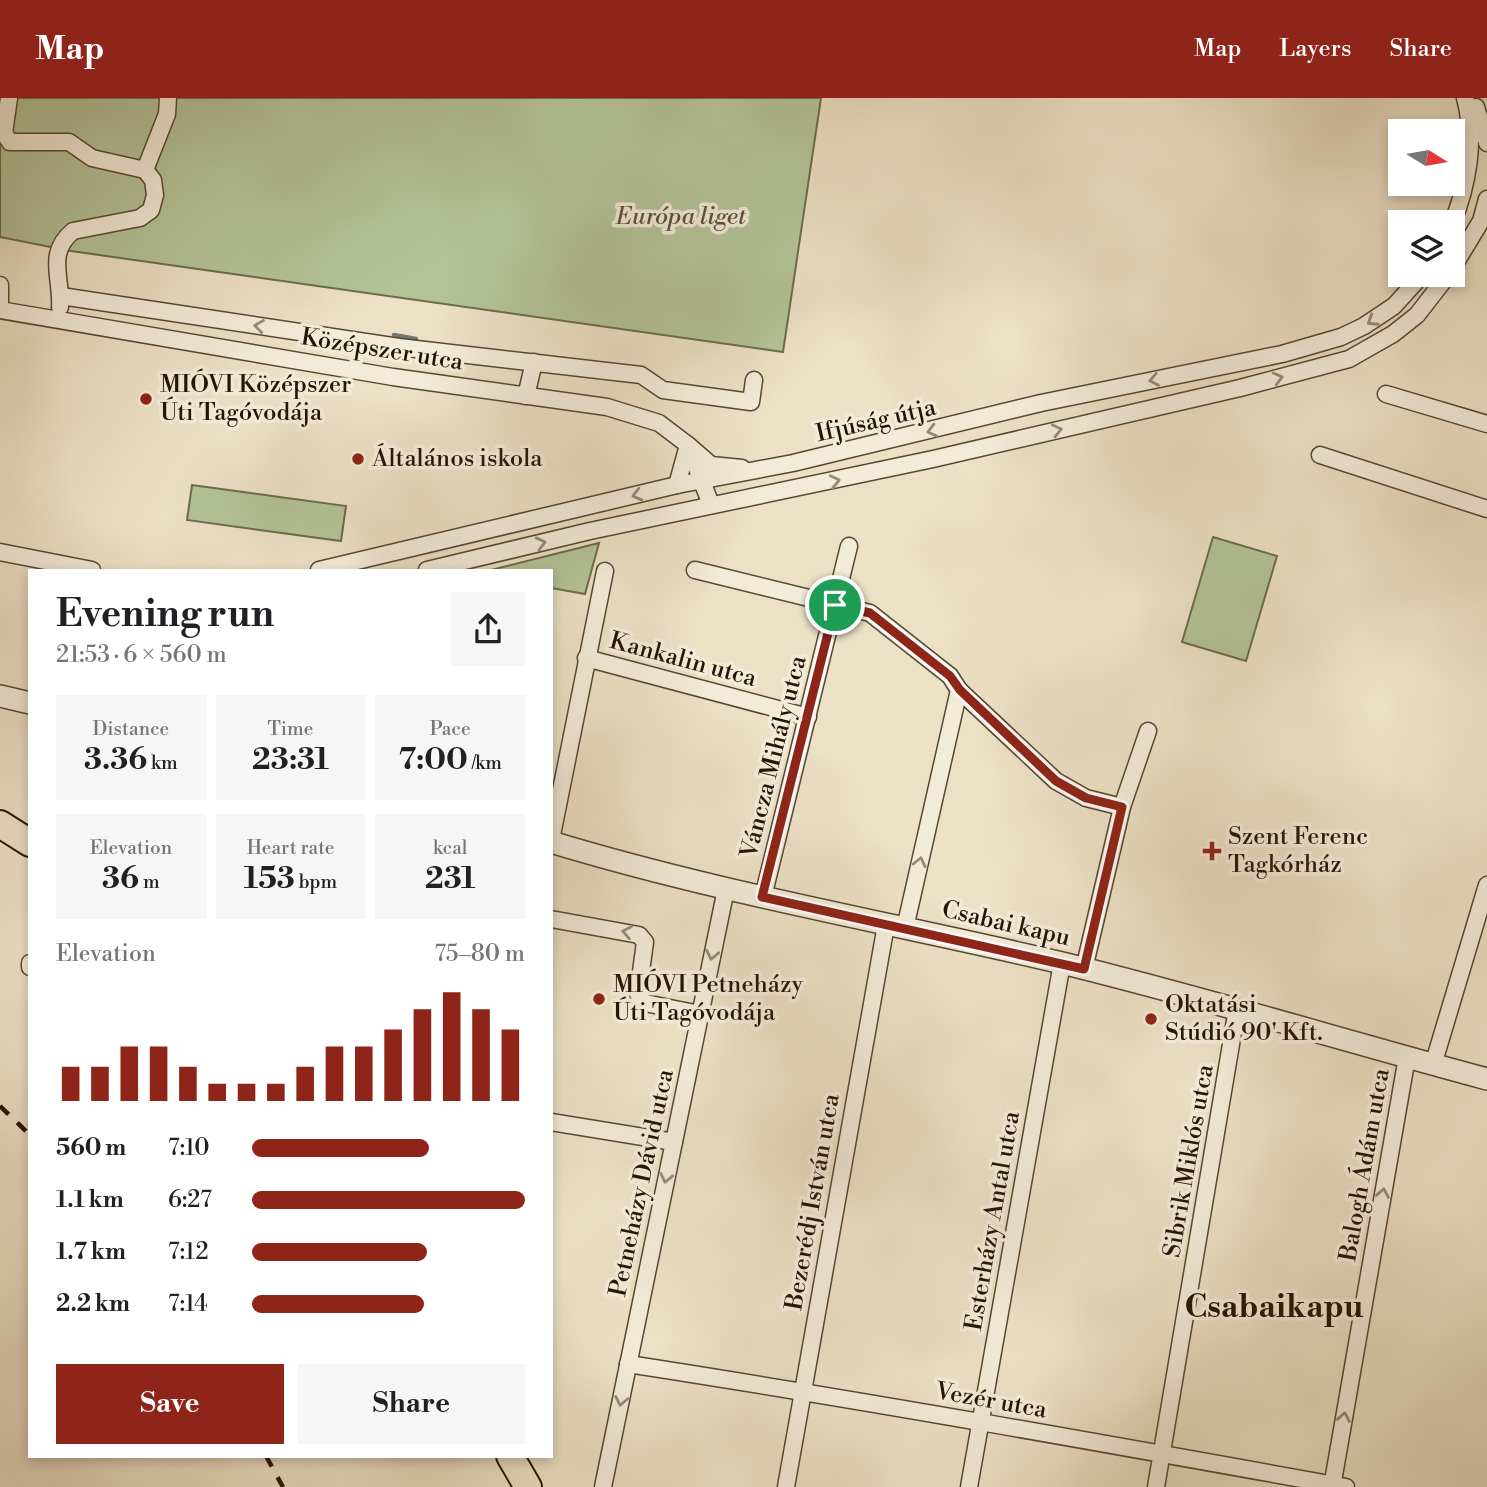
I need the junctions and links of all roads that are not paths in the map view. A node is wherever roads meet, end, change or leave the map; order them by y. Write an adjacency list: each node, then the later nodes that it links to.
1 (9, 98): 7 (street)
2 (168, 98): 7 (street)
3 (1465, 98): 6 (street)
4 (1475, 98): 5 (street)
5 (1487, 144): 6 (street)
6 (1468, 165): 9 (street)
7 (145, 170): 14 (street)
8 (1487, 199): 10 (street)
9 (1456, 210)
10 (1465, 247)
11 (0, 285): 15 (street, Középszer utca)
12 (1411, 287): 26 (street, Ifjúság útja, one-way to 26)
13 (1438, 287): 29 (street, Ifjúság útja, one-way to 13)
14 (61, 296): 16 (street); 17 (street, Középszer utca, one-way to 14)
15 (0, 308): 16 (street, Középszer utca)
16 (60, 318): 19 (street, Középszer utca)
17 (399, 347): 18 (street, Középszer utca); 19 (street)
18 (534, 362): 20 (street, Középszer utca); 22 (street)
19 (393, 377): 22 (street, Középszer utca)
20 (754, 380)
21 (1386, 394): 23 (street)
22 (526, 396): 24 (street, Középszer utca)
23 (1487, 424)
24 (688, 445): 26 (street); 27 (street, Középszer utca); 28 (street)
25 (1320, 455): 31 (street)
26 (758, 470): 27 (street, Ifjúság útja)
27 (704, 482): 28 (street, Ifjúság útja); 30 (street, Középszer utca)
28 (677, 485): 36 (street, Ifjúság útja, one-way to 36)
29 (795, 490): 30 (street, Ifjúság útja); 32 (street, Ifjúság útja)
30 (710, 502): 32 (street, Ifjúság útja)
31 (1487, 509)
32 (669, 515): 37 (street, Ifjúság útja, one-way to 32)
33 (849, 546): 40 (street, Váncza Mihály utca)
34 (0, 552): 35 (street)
35 (87, 569)
36 (323, 569)
37 (431, 569)
38 (695, 570): 40 (street)
39 (605, 571): 41 (street)
40 (835, 605): 42 (street); 45 (street, Váncza Mihály utca)
41 (586, 658): 45 (street, Kankalin utca); 49 (street)
42 (960, 690): 47 (street); 56 (street, Bezerédj István utca, one-way to 42)
43 (0, 696): 44 (street)
44 (28, 703)
45 (808, 718): 54 (street, Váncza Mihály utca)
46 (1148, 730): 47 (street)
47 (1122, 807): 58 (street)
48 (0, 824): 50 (main road)
49 (553, 831)
50 (28, 842)
51 (553, 842): 53 (street, Csabai kapu)
52 (1487, 885): 62 (street)
53 (726, 888): 54 (street, Csabai kapu); 60 (street, Petneházy Dávid utca, one-way to 60)
54 (762, 897): 56 (street, Csabai kapu)
55 (553, 919): 60 (street, one-way to 55)
56 (895, 927): 57 (street, Csabai kapu); 67 (street, Bezerédj István utca)
57 (1062, 963): 58 (street, Csabai kapu); 68 (street, Esterházy Antal utca)
58 (1084, 969): 59 (street, Csabai kapu)
59 (1237, 1009): 61 (street, Csabai kapu); 69 (street, Sibrik Miklós utca)
60 (700, 1014): 65 (street, Petneházy Dávid utca)
61 (1407, 1057): 62 (street, Csabai kapu); 71 (street, Balogh Ádám utca, one-way to 61)
62 (1433, 1065): 63 (street, Csabai kapu)
63 (1487, 1079)
64 (553, 1122): 65 (street)
65 (674, 1142): 66 (street, Petneházy Dávid utca, one-way to 66)
66 (628, 1364): 67 (street, Vezér utca); 73 (street, Petneházy Dávid utca, one-way to 73)
67 (802, 1391): 68 (street, Vezér utca); 74 (street, Bezerédj István utca)
68 (981, 1421): 69 (street, Vezér utca); 75 (street, Esterházy Antal utca)
69 (1162, 1456): 71 (street, Vezér utca); 76 (street, Sibrik Miklós utca)
70 (511, 1458): 72 (main road)
71 (1337, 1486)
72 (528, 1487)
73 (604, 1487)
74 (786, 1487)
75 (969, 1487)
76 (1156, 1487)

